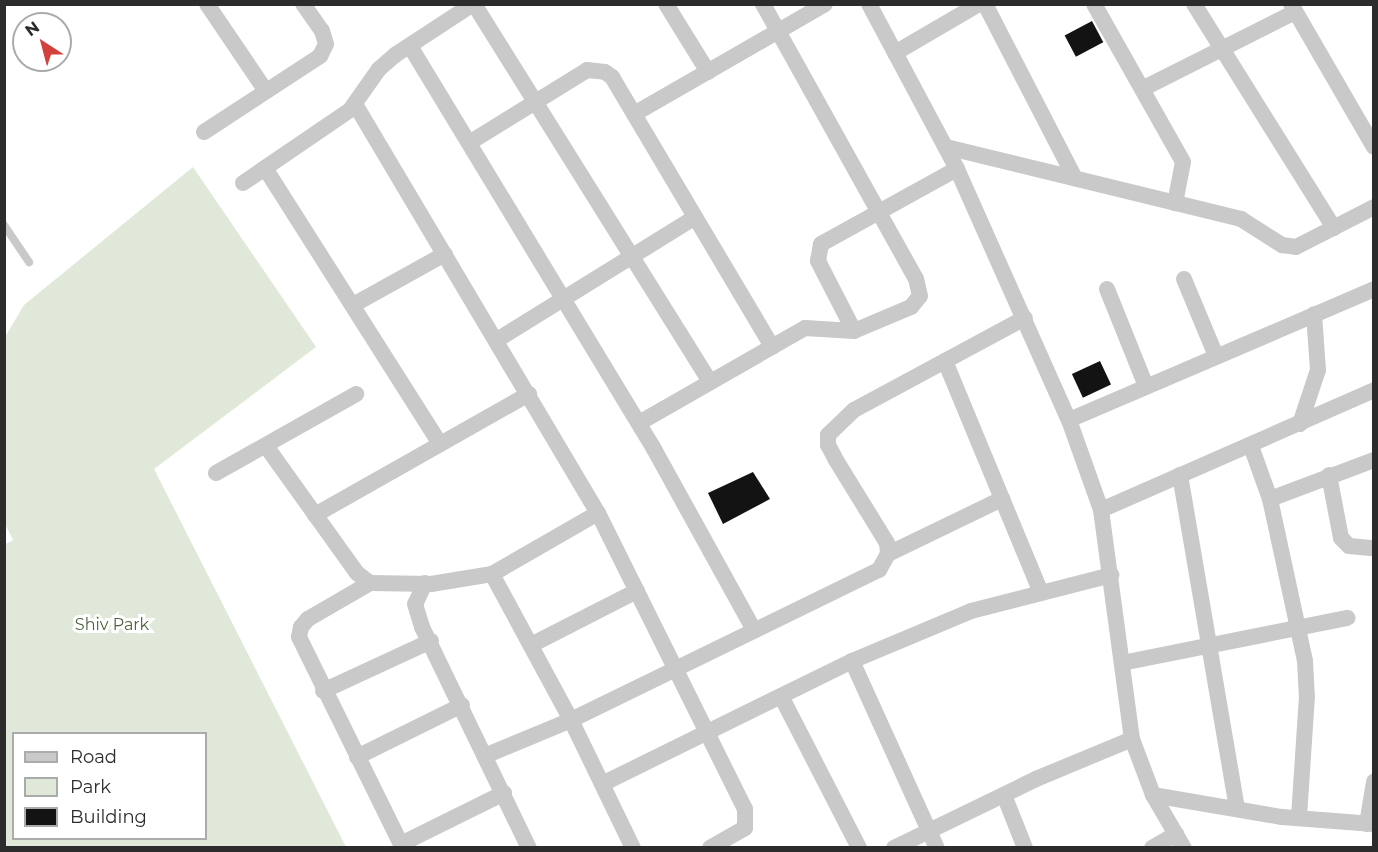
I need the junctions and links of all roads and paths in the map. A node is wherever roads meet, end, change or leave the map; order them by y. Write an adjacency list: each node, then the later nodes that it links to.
1 (207, 4): 19 (street)
2 (303, 4): 19 (street)
3 (474, 4): 14 (street); 20 (street)
4 (666, 4): 17 (street)
5 (763, 4): 13 (street)
6 (825, 4): 13 (street)
7 (869, 4): 16 (street)
8 (979, 4): 16 (street)
9 (985, 4): 29 (street)
10 (1094, 4): 18 (street)
11 (1194, 4): 15 (street)
12 (1292, 6): 15 (street); 26 (street)
13 (777, 32): 17 (street); 33 (street)
14 (410, 46): 21 (street); 24 (street)
15 (1221, 49): 18 (street); 36 (street)
16 (895, 53): 25 (street)
17 (708, 72): 22 (street)
18 (1142, 89): 31 (street)
19 (266, 91): 23 (street)
20 (536, 103): 22 (street); 24 (street); 38 (street)
21 (356, 104): 27 (street); 37 (street)
22 (634, 114): 34 (street)
23 (204, 132)
24 (470, 143): 43 (street)
25 (946, 147): 28 (street); 29 (street)
26 (1374, 147)
27 (266, 168): 30 (street); 44 (street)
28 (957, 169): 33 (street); 46 (street)
29 (1075, 178): 31 (street)
30 (243, 183)
31 (1175, 202): 36 (street)
32 (1374, 207): 36 (street)
33 (880, 212): 47 (street); 47 (street)
34 (695, 217): 38 (street); 49 (street)
35 (4, 225): 39 (lane)
36 (1335, 228)
37 (445, 254): 44 (street); 48 (street)
38 (632, 257): 43 (street); 52 (street)
39 (29, 262)
40 (1184, 279): 50 (street)
41 (1107, 289): 53 (street)
42 (1374, 289): 45 (street)
43 (565, 299): 48 (street); 58 (street)
44 (353, 304): 60 (street)
45 (1314, 314): 50 (street); 59 (street)
46 (1025, 318): 51 (street); 57 (street)
47 (854, 331): 49 (street)
48 (497, 340): 56 (street)
49 (772, 347): 52 (street)
50 (1216, 356): 53 (street)
51 (945, 361): 67 (street); 73 (street)
52 (710, 382): 58 (street)
53 (1146, 386): 57 (street)
54 (1374, 390): 59 (street)
55 (356, 394): 61 (street)
56 (528, 394): 60 (street); 70 (street)
57 (1069, 420): 69 (street)
58 (639, 423): 82 (street)
59 (1300, 424): 62 (street)
60 (440, 444): 71 (street)
61 (266, 446): 64 (street); 71 (street)
62 (1251, 446): 65 (street); 68 (street)
63 (1374, 460): 66 (street)
64 (216, 473)
65 (1180, 475): 69 (street); 85 (street)
66 (1329, 475): 68 (street); 72 (street)
67 (1002, 499): 73 (street); 79 (street)
68 (1270, 499): 81 (street)
69 (1101, 510): 75 (street)
70 (598, 513): 74 (street); 78 (street)
71 (315, 515): 76 (street)
72 (1374, 548)
73 (888, 554): 82 (street)
74 (492, 574): 77 (street); 84 (street)
75 (1111, 575): 79 (street); 87 (street)
76 (370, 583): 77 (street); 89 (street)
77 (425, 583): 83 (street)
78 (637, 591): 84 (street); 88 (street)
79 (1041, 593): 86 (street)
80 (1348, 618): 81 (street)
81 (1299, 629): 85 (street); 103 (street)
82 (754, 630): 88 (street)
83 (431, 641): 89 (street); 91 (street)
84 (531, 645): 92 (street)
85 (1209, 647): 87 (street); 102 (street)
86 (852, 661): 90 (street); 105 (street)
87 (1122, 663): 94 (street)
88 (674, 667): 92 (street); 93 (street)
89 (323, 691): 96 (street)
90 (781, 696): 93 (street); 111 (street)
91 (462, 705): 95 (street); 96 (street)
92 (571, 720): 95 (street); 98 (street)
93 (708, 733): 98 (street); 110 (street)
94 (1132, 739): 100 (street); 101 (street)
95 (487, 755): 99 (street)
96 (357, 757): 107 (street)
97 (1374, 782): 104 (street)
98 (602, 784): 109 (street)
99 (504, 793): 107 (street); 108 (street)
100 (1004, 795): 105 (street); 114 (street)
101 (1153, 795): 102 (street); 106 (street)
102 (1237, 809): 103 (street)
103 (1299, 818): 104 (street)
104 (1370, 824)
105 (930, 830): 112 (street); 113 (street)
106 (1180, 841): 115 (street)
107 (402, 846)
108 (529, 848)
109 (633, 848)
110 (710, 848)
111 (859, 848)
112 (894, 848)
113 (937, 848)
114 (1025, 848)
115 (1152, 848)

